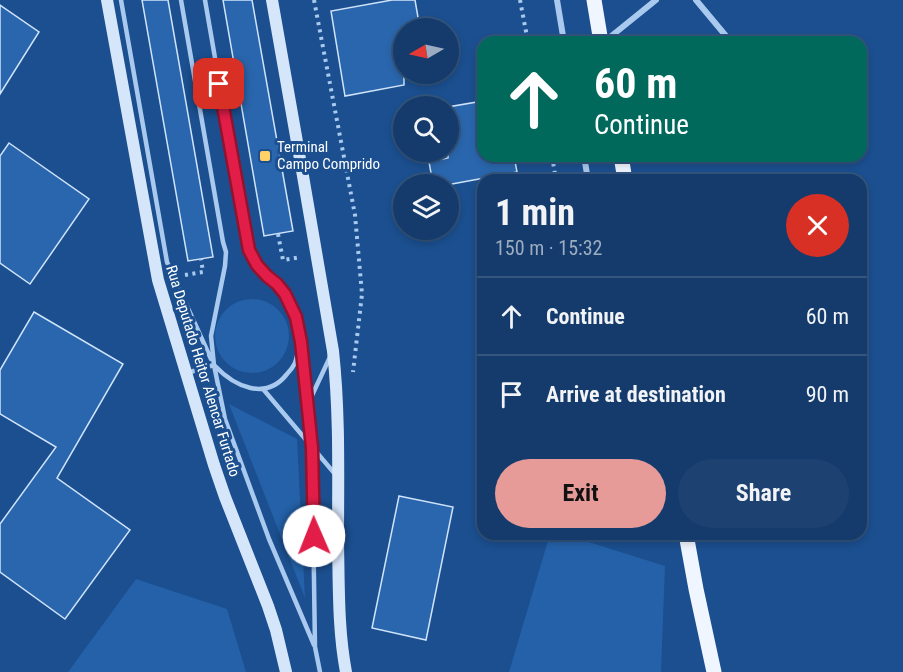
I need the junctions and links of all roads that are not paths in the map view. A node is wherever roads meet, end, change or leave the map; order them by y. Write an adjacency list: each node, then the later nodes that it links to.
1 (107, 0): 17 (street, Rua Deputado Heitor Alencar Furtado)
2 (122, 0): 16 (lane)
3 (181, 0): 16 (lane)
4 (205, 0): 14 (lane)
5 (272, 0): 15 (street)
6 (557, 0): 10 (street)
7 (594, 0): 11 (main road)
8 (656, 0): 12 (street)
9 (696, 0): 13 (street)
10 (563, 36)
11 (602, 36)
12 (611, 36)
13 (726, 36)
14 (301, 342): 18 (lane); 19 (lane)
15 (333, 351): 19 (lane); 21 (street)
16 (213, 365): 17 (lane); 18 (lane); 23 (lane)
17 (186, 373): 24 (street, Rua Deputado Heitor Alencar Furtado)
18 (263, 389): 20 (lane)
19 (307, 406): 20 (lane)
20 (312, 448): 21 (lane); 23 (lane)
21 (339, 478): 26 (street)
22 (687, 540): 27 (main road)
23 (315, 647): 25 (lane)
24 (286, 672)
25 (320, 672)
26 (345, 672)
27 (714, 672)

